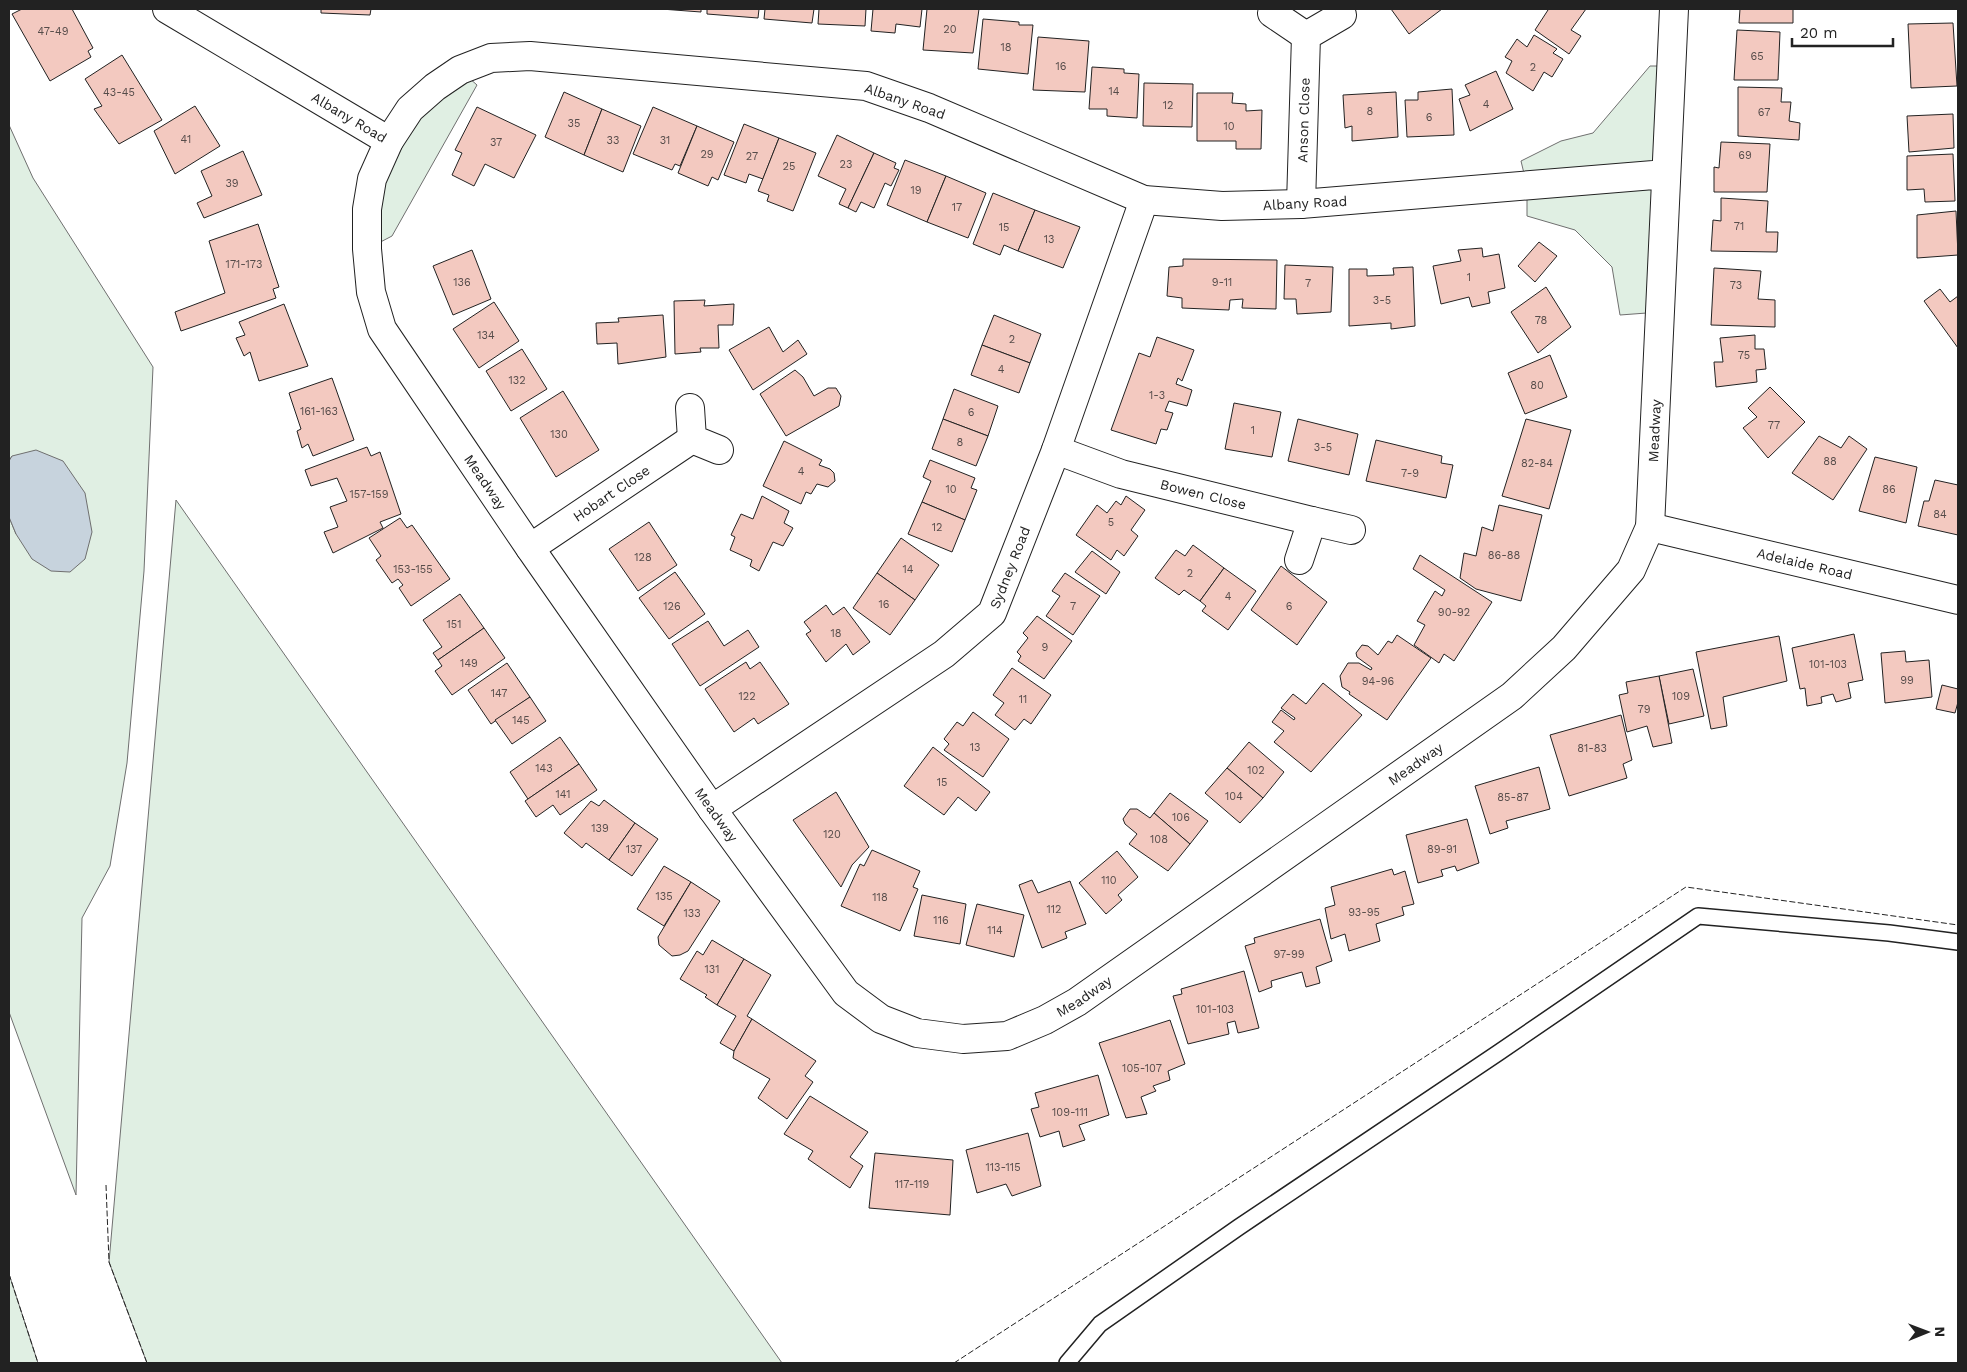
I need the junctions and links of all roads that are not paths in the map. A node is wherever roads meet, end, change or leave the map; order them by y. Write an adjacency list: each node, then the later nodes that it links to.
1 (167, 9): 6 (street, Albany Road)
2 (1674, 9): 7 (street, Meadway)
3 (1272, 13): 5 (street)
4 (1342, 14): 5 (street)
5 (1306, 36): 9 (street, Anson Close)
6 (388, 142): 8 (street, Albany Road); 17 (street, Meadway)
7 (1666, 174): 9 (street, Albany Road); 15 (street, Meadway)
8 (1144, 200): 9 (street, Albany Road); 13 (street, Sydney Road)
9 (1302, 204)
10 (690, 408): 11 (street)
11 (692, 439): 12 (street); 17 (street, Hobart Close)
12 (719, 450)
13 (1056, 450): 14 (street, Bowen Close); 20 (street, Sydney Road)
14 (1312, 521): 16 (street, Bowen Close); 18 (street)
15 (1650, 527): 19 (street, Adelaide Road); 20 (street, Meadway)
16 (1351, 530)
17 (530, 548): 20 (street, Meadway)
18 (1299, 560)
19 (1958, 600)
20 (712, 809)
21 (1958, 942): 22 (lane)
22 (1068, 1363)

